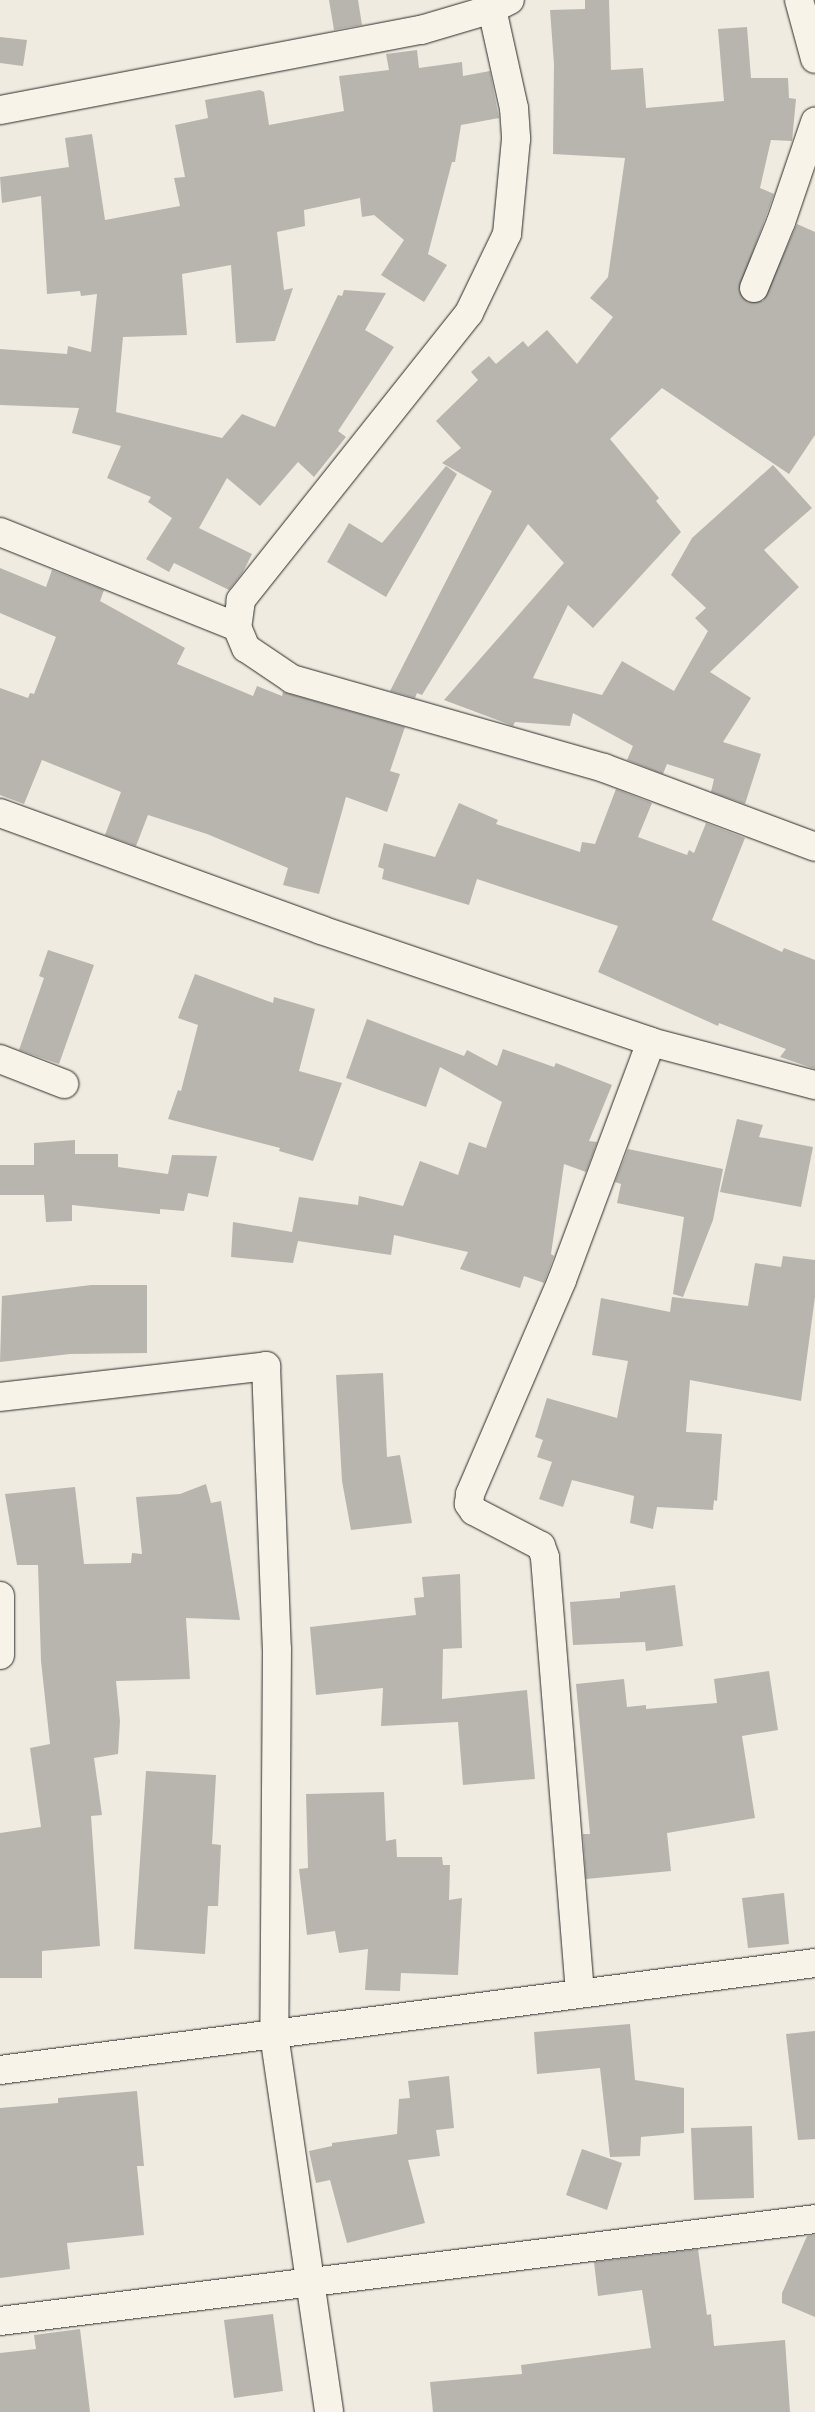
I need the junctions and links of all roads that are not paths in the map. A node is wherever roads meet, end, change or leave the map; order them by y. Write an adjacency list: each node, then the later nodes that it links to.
1 (799, 0): 3 (street)
2 (485, 6): 4 (street); 8 (street)
3 (815, 59)
4 (0, 110)
5 (815, 122): 6 (street)
6 (754, 288)
7 (0, 532): 8 (street)
8 (237, 627): 10 (street)
9 (0, 813): 11 (street)
10 (815, 847)
11 (651, 1042): 14 (street); 19 (street)
12 (0, 1059): 13 (street)
13 (64, 1084)
14 (815, 1085)
15 (0, 1397): 20 (street)
16 (0, 1596): 17 (street)
17 (0, 1655)
18 (815, 1963): 19 (street)
19 (580, 1994): 20 (street)
20 (274, 2034): 21 (street); 23 (street)
21 (0, 2070)
22 (815, 2219): 23 (street)
23 (310, 2283): 24 (street); 25 (street)
24 (0, 2321)
25 (329, 2412)

